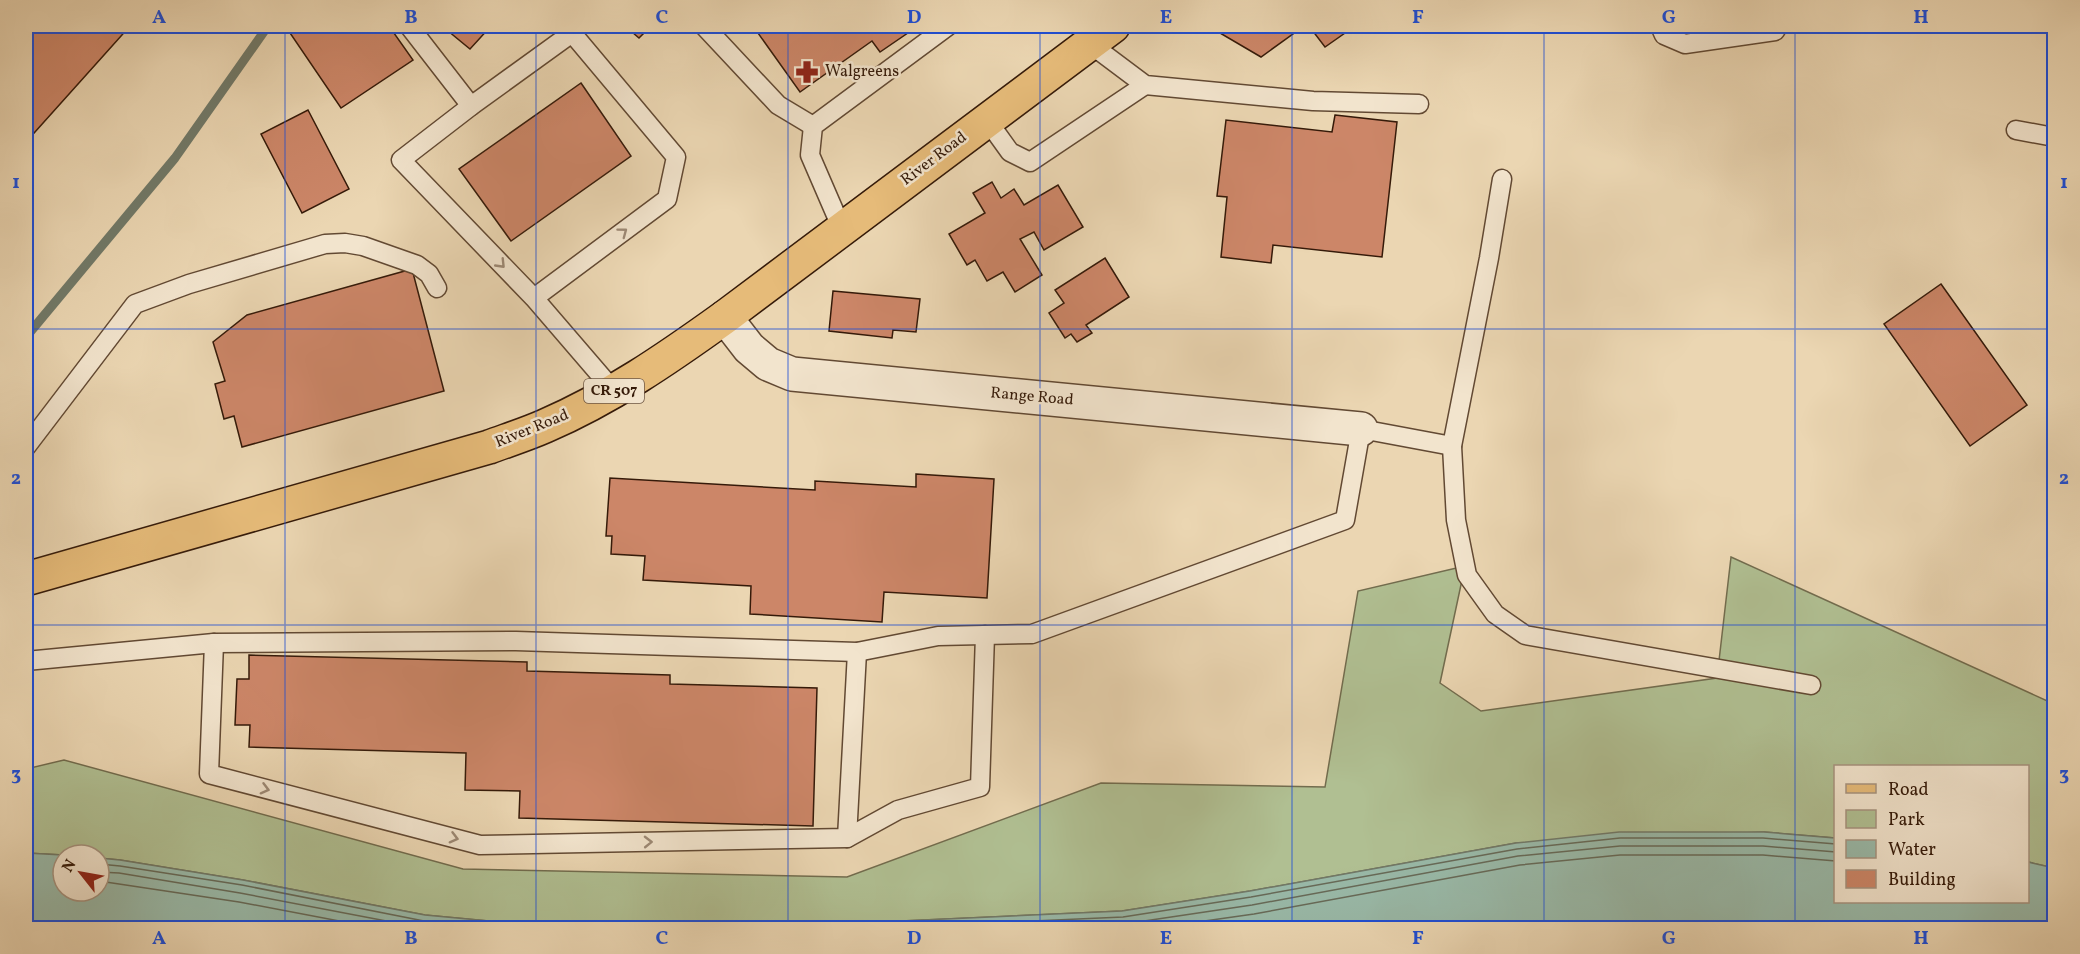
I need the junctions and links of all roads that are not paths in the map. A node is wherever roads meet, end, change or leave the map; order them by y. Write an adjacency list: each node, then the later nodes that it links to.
1 (409, 26): 9 (lane)
2 (704, 26): 11 (lane)
3 (948, 26): 11 (lane)
4 (1660, 26): 5 (lane)
5 (1778, 26)
6 (1101, 34): 7 (lane); 10 (main road, River Road / CR 507)
7 (1144, 85): 8 (lane); 10 (lane)
8 (1419, 104)
9 (471, 106): 17 (lane, one-way to 17); 17 (lane, one-way to 9)
10 (987, 120): 15 (main road, River Road / CR 507)
11 (813, 126): 15 (lane)
12 (2016, 130): 13 (lane)
13 (2055, 137)
14 (1502, 179): 21 (lane)
15 (842, 229): 18 (main road, River Road / CR 507)
16 (437, 288): 22 (lane)
17 (534, 298): 19 (lane)
18 (725, 317): 19 (main road, River Road / CR 507); 20 (street, Range Road)
19 (614, 391): 23 (main road, River Road / CR 507)
20 (1361, 429): 21 (lane); 24 (lane)
21 (1452, 446): 28 (lane)
22 (26, 447)
23 (26, 579)
24 (985, 635): 26 (lane); 29 (lane)
25 (214, 643): 26 (lane); 27 (lane); 29 (lane, one-way to 29)
26 (857, 652): 29 (lane)
27 (26, 661)
28 (1810, 686)
29 (847, 838)

